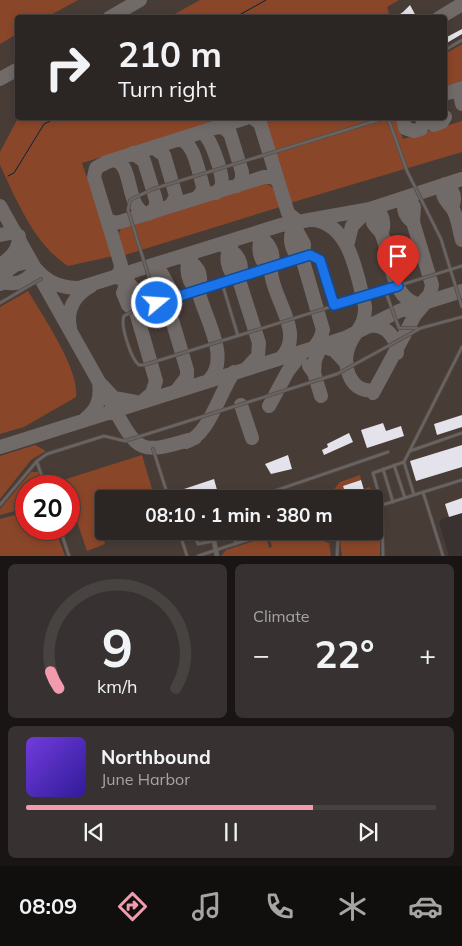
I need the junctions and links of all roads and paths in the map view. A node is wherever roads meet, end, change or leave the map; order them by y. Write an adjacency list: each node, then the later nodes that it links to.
1 (462, 40): 2 (lane)
2 (447, 49)
3 (379, 120): 11 (lane)
4 (387, 120): 6 (lane)
5 (462, 266): 6 (lane)
6 (450, 270): 9 (lane); 13 (lane)
7 (41, 279): 10 (lane)
8 (222, 283): 11 (lane); 12 (lane); 16 (lane)
9 (385, 290): 12 (lane); 15 (lane)
10 (0, 303)
11 (157, 303): 16 (lane)
12 (334, 305): 16 (lane)
13 (462, 307)
14 (462, 317): 15 (lane)
15 (421, 328): 23 (lane)
16 (238, 336)
17 (462, 347): 18 (lane)
18 (461, 353): 21 (lane)
19 (462, 434): 21 (lane)
20 (153, 449): 29 (lane)
21 (410, 451): 24 (lane)
22 (388, 452): 30 (lane)
23 (37, 461): 27 (lane); 37 (lane)
24 (404, 462): 25 (lane); 33 (lane)
25 (394, 465): 26 (lane); 34 (lane)
26 (383, 469): 31 (lane); 35 (lane)
27 (41, 475)
28 (462, 480): 32 (lane)
29 (166, 490)
30 (277, 490)
31 (377, 490)
32 (423, 492): 33 (lane); 54 (lane)
33 (414, 495): 34 (lane)
34 (404, 498): 35 (lane)
35 (393, 502): 36 (lane)
36 (383, 505)
37 (0, 506)
38 (64, 540): 49 (lane)
39 (182, 540): 50 (lane)
40 (196, 540): 41 (lane)
41 (211, 540)
42 (214, 540): 48 (street)
43 (235, 540): 47 (lane)
44 (247, 540): 47 (lane)
45 (338, 540): 52 (lane)
46 (383, 540): 53 (lane)
47 (236, 544): 48 (lane)
48 (216, 553): 51 (lane)
49 (69, 556)
50 (187, 556)
51 (198, 556)
52 (337, 556)
53 (383, 556)
54 (444, 556)

